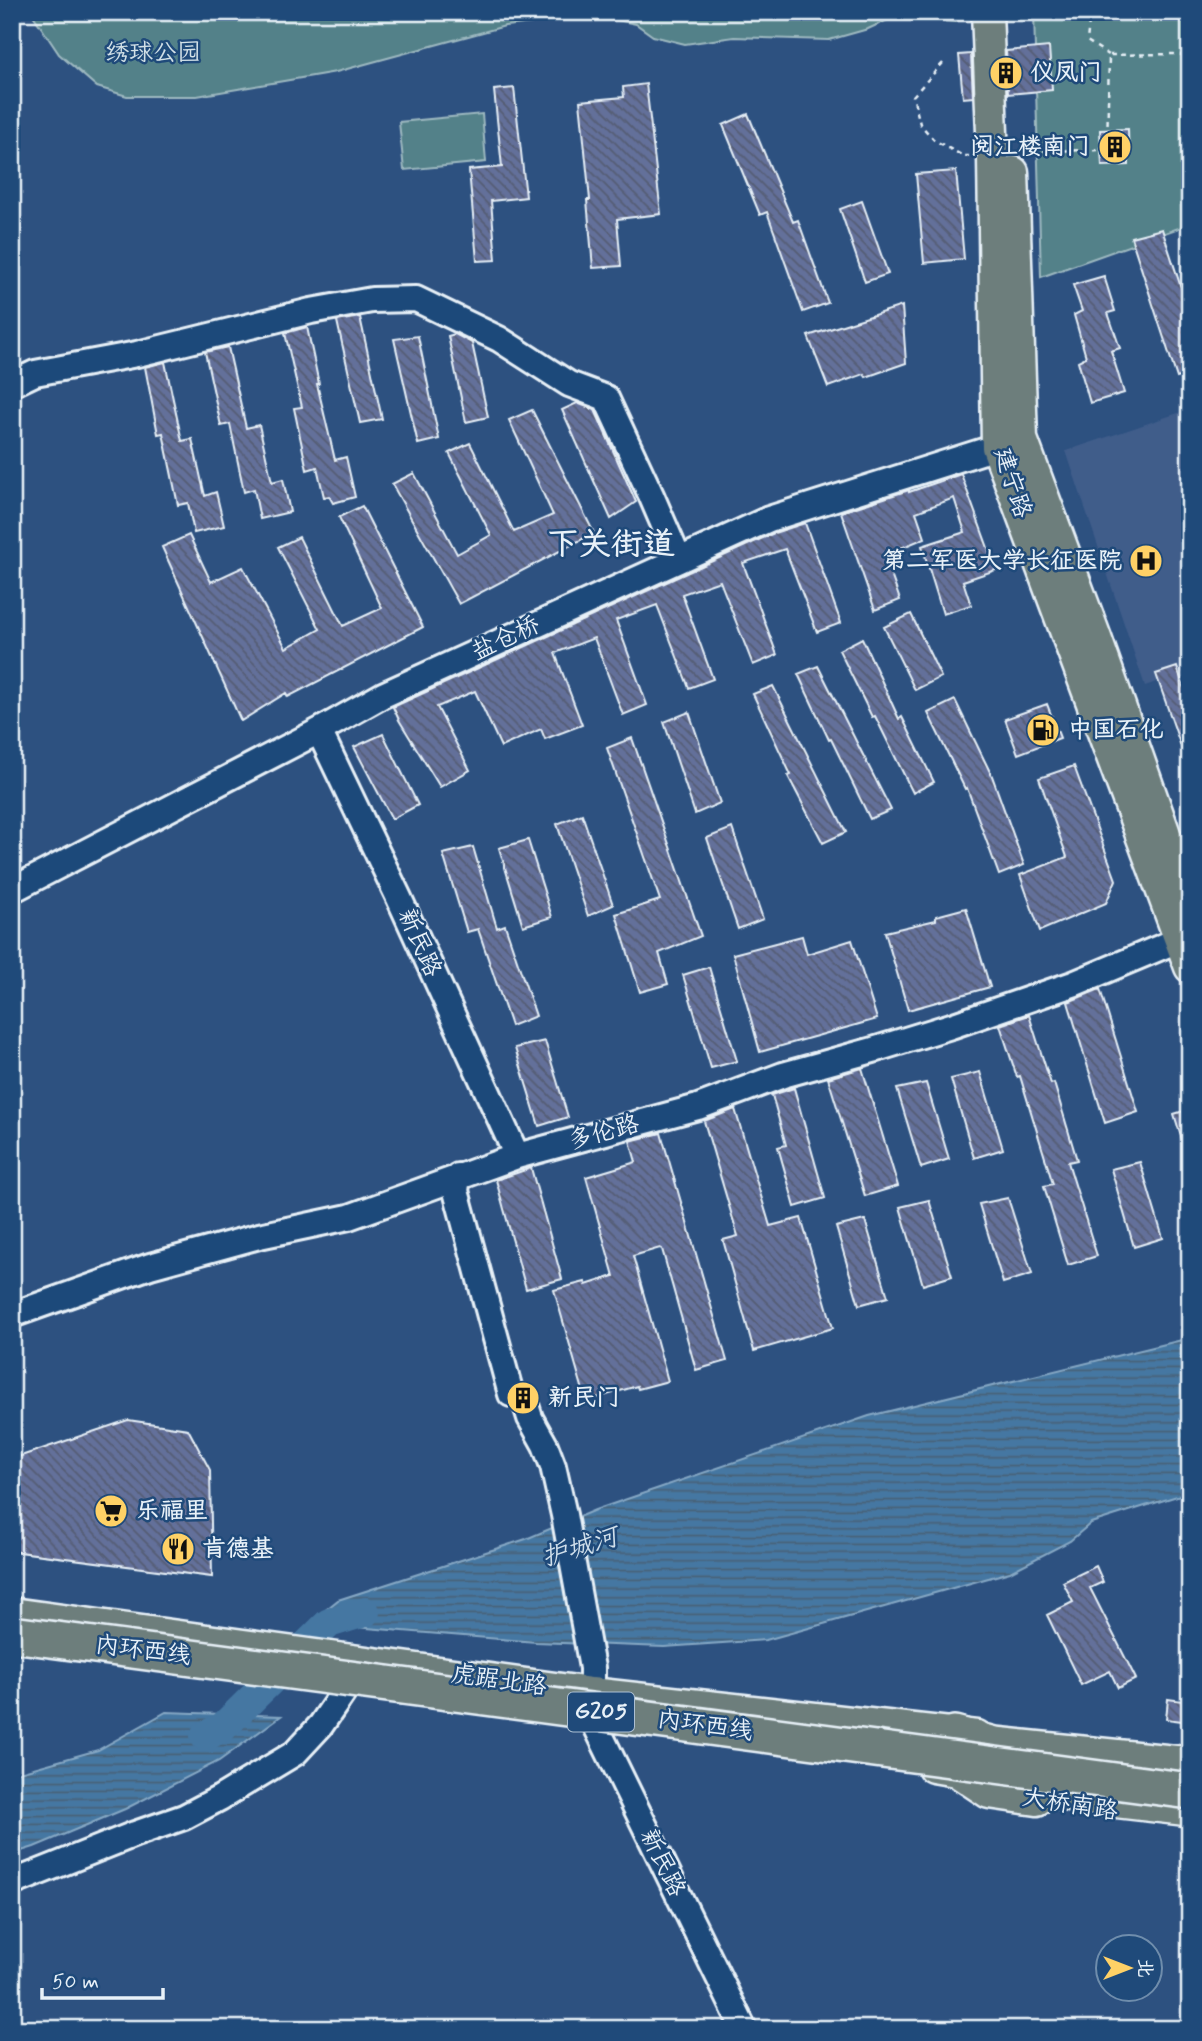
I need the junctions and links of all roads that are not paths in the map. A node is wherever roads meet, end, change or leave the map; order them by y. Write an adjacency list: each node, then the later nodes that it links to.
1 (987, 12): 3 (main road, 建宁路)
2 (1007, 12): 3 (main road, 建宁路)
3 (1003, 154): 5 (main road, 建宁路)
4 (12, 384): 6 (street)
5 (1009, 443): 6 (street, 盐仓桥); 9 (main road, 建宁路); 10 (main road, 建宁路)
6 (678, 560): 7 (street, 盐仓桥)
7 (319, 732): 8 (street, 盐仓桥); 12 (street, 新民路)
8 (12, 890)
9 (1190, 905)
10 (1185, 937): 11 (main road, 建宁路); 12 (street, 多伦路)
11 (1190, 967)
12 (517, 1156): 13 (street, 多伦路)
13 (458, 1176): 14 (street, 多伦路); 20 (street)
14 (12, 1315)
15 (12, 1613): 20 (main road, 虎踞北路)
16 (12, 1623): 25 (highway, 内环西线 / G205)
17 (12, 1634): 26 (highway, 内环西线 / G205, bridge)
18 (12, 1645): 19 (main road)
19 (334, 1685): 20 (main road); 29 (street)
20 (592, 1706): 21 (main road, 虎踞北路); 24 (main road); 30 (street, 新民路)
21 (954, 1734): 22 (main road); 23 (highway)
22 (1190, 1755)
23 (1190, 1765)
24 (956, 1771): 27 (highway); 28 (main road, 大桥南路)
25 (1190, 1779)
26 (1190, 1791)
27 (1190, 1808)
28 (1190, 1824)
29 (12, 1883)
30 (744, 2029)

